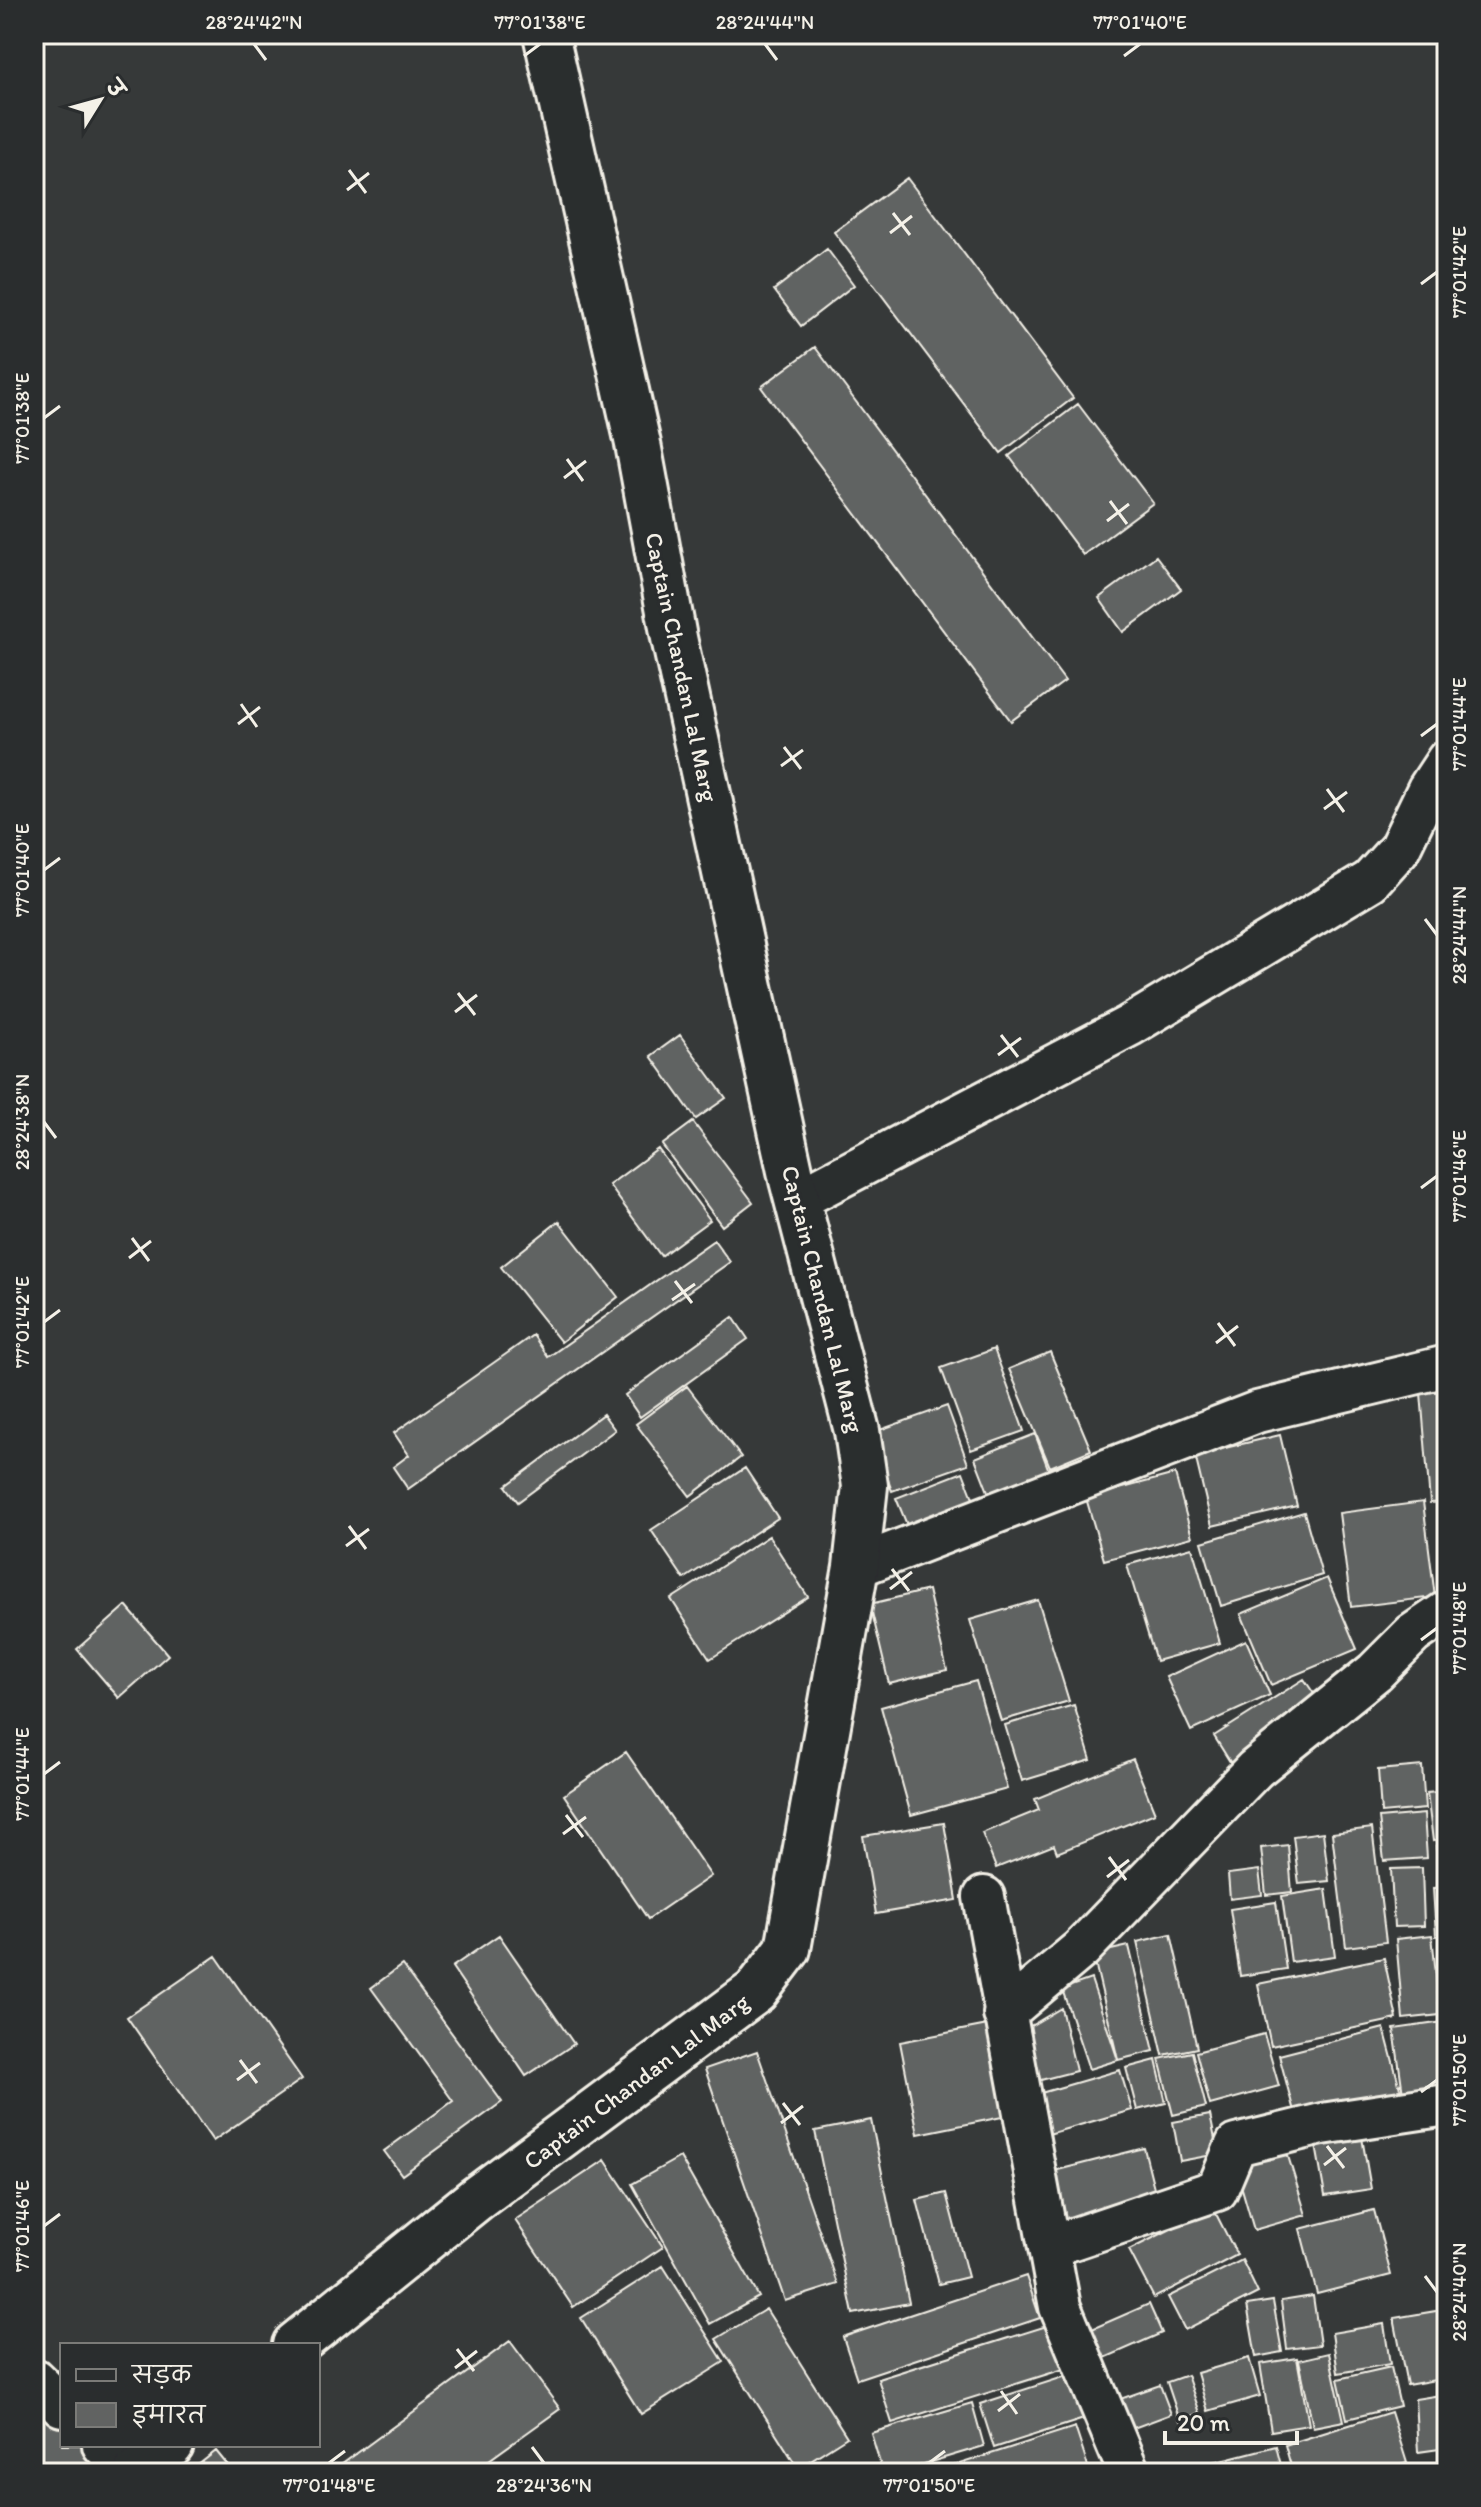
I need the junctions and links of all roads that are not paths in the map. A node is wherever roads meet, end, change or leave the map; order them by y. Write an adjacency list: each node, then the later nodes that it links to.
1 (546, 34): 3 (street, Captain Chandan Lal Marg)
2 (1447, 760): 3 (street)
3 (797, 1200): 5 (street, Captain Chandan Lal Marg)
4 (1447, 1366): 5 (street)
5 (856, 1567): 11 (street, Captain Chandan Lal Marg)
6 (1447, 1611): 8 (street)
7 (984, 1897): 8 (street)
8 (1004, 2014): 10 (street)
9 (1447, 2105): 10 (street)
10 (1049, 2247): 17 (street)
11 (297, 2343)
12 (34, 2379): 13 (street)
13 (60, 2404)
14 (105, 2447): 16 (street)
15 (168, 2447): 16 (street)
16 (134, 2473)
17 (1129, 2473)

